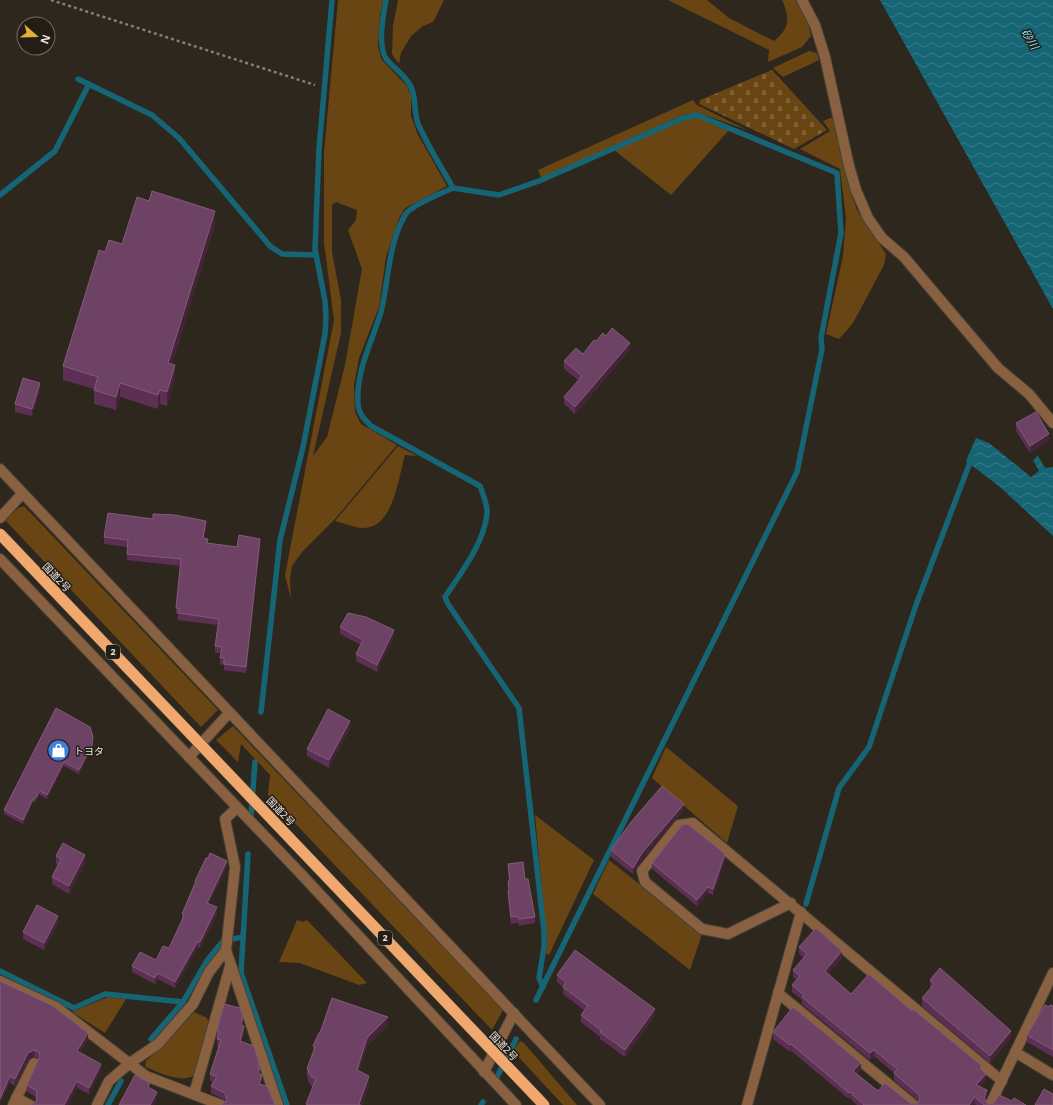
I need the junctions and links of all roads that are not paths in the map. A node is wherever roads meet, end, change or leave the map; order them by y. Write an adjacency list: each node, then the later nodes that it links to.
1 (802, 0): 2 (street)
2 (1053, 423)
3 (0, 469): 4 (street)
4 (22, 494): 5 (street); 8 (street)
5 (0, 518)
6 (0, 534): 32 (highway, 国道2号 / 2, bridge)
7 (0, 559): 9 (street)
8 (229, 713): 9 (street); 18 (street)
9 (189, 757): 10 (street)
10 (237, 808): 13 (street); 22 (street)
11 (791, 904): 11 (street); 12 (street)
12 (801, 912): 17 (street); 24 (street)
13 (226, 944): 14 (street); 21 (street)
14 (230, 966): 25 (street); 30 (street)
15 (1053, 973): 19 (street)
16 (0, 980): 21 (street)
17 (778, 993): 34 (street); 35 (street)
18 (514, 1013): 22 (street); 33 (street)
19 (1016, 1052): 23 (street); 24 (street)
20 (34, 1063): 26 (street)
21 (130, 1063): 25 (street); 28 (street)
22 (484, 1072): 31 (street)
23 (1053, 1074)
24 (1002, 1081): 36 (street)
25 (194, 1094): 29 (street)
26 (14, 1101): 27 (street)
27 (30, 1105)
28 (97, 1105)
29 (221, 1105)
30 (278, 1105)
31 (516, 1105)
32 (544, 1105)
33 (600, 1105)
34 (747, 1105)
35 (914, 1105)
36 (990, 1105)

